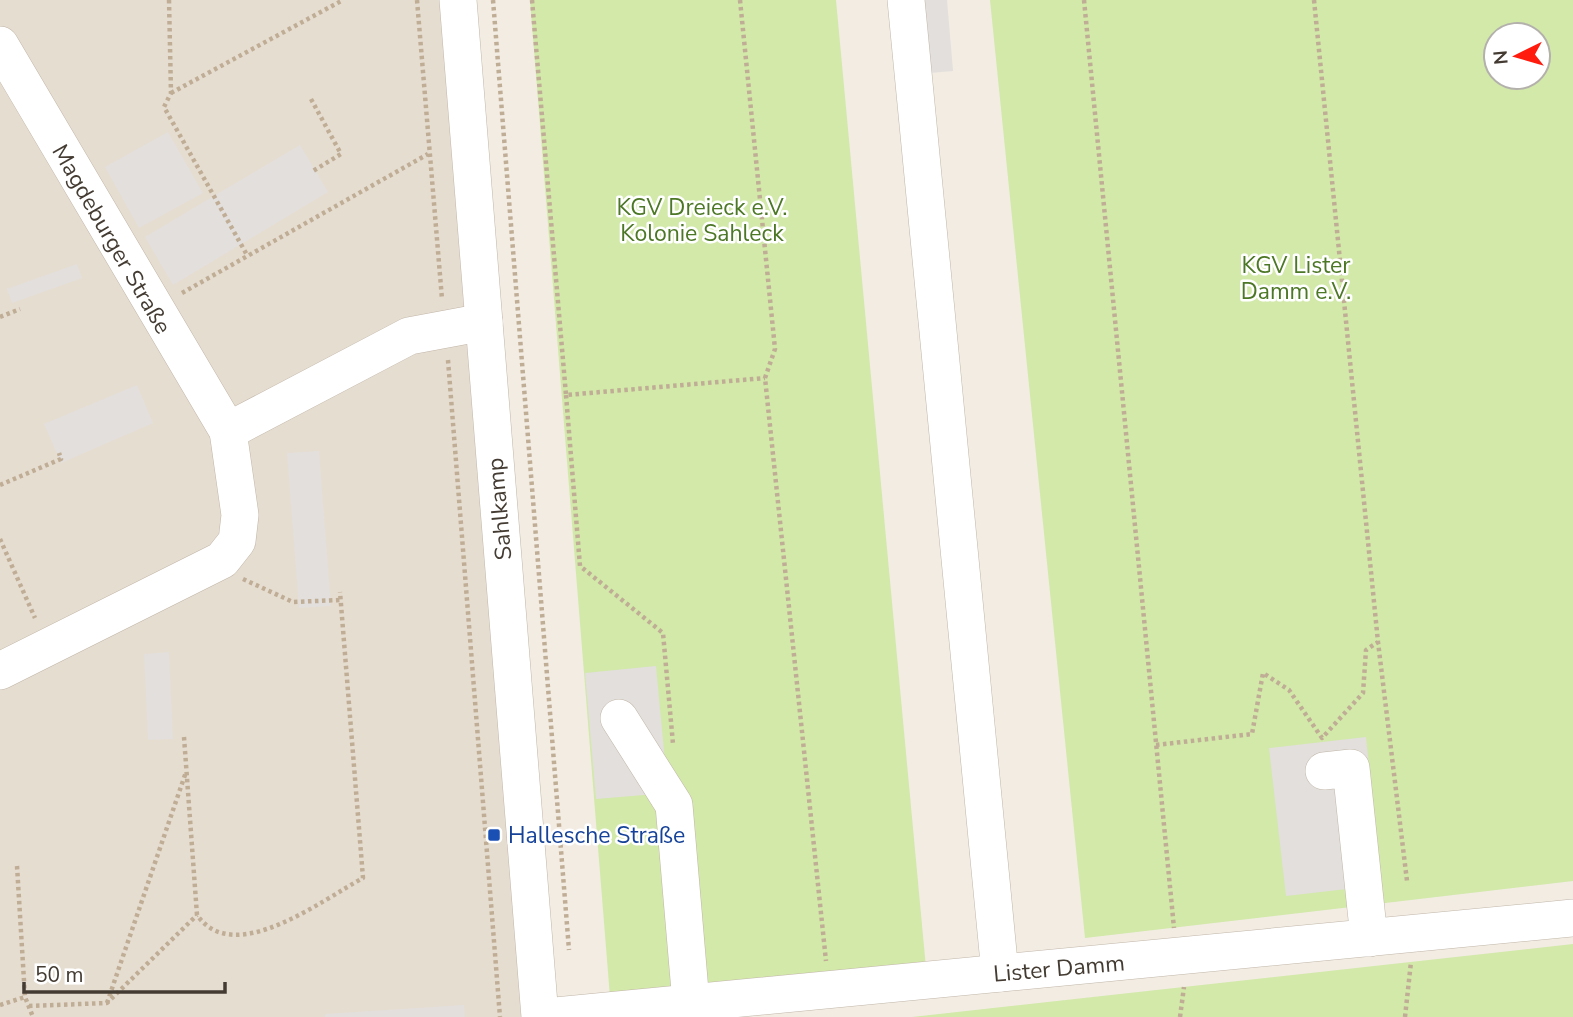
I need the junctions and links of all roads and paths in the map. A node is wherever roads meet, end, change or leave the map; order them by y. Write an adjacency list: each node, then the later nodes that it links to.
1 (169, 0): 12 (path)
2 (343, 0): 12 (path)
3 (417, 0): 14 (path)
4 (458, 0): 20 (street, Sahlkamp)
5 (493, 0): 47 (path)
6 (532, 0): 23 (path)
7 (740, 0): 22 (path)
8 (906, 0): 48 (street)
9 (1084, 0): 36 (path)
10 (1314, 0): 31 (path)
11 (0, 45): 18 (street, Magdeburger Straße)
12 (171, 93): 16 (path)
13 (311, 99): 15 (path)
14 (428, 154): 16 (path); 21 (path)
15 (313, 171)
16 (247, 255): 18 (path)
17 (20, 309): 19 (path)
18 (153, 309): 24 (street, Magdeburger Straße)
19 (0, 317)
20 (484, 322): 21 (street); 57 (street, Sahlkamp)
21 (445, 327): 24 (street); 56 (path)
22 (765, 378): 23 (path); 49 (path)
23 (566, 395): 37 (path)
24 (228, 431): 28 (street)
25 (59, 453): 26 (path)
26 (0, 485)
27 (0, 539): 32 (path)
28 (222, 560): 30 (path); 32 (street)
29 (340, 592): 30 (path)
30 (340, 600): 42 (path)
31 (1378, 642): 36 (path); 41 (path)
32 (48, 646): 33 (street)
33 (0, 671)
34 (619, 718): 52 (street)
35 (184, 737): 38 (path)
36 (1156, 745): 46 (path)
37 (673, 752)
38 (187, 771): 42 (path); 51 (path)
39 (1324, 771): 45 (street)
40 (18, 866): 50 (path)
41 (1408, 881)
42 (197, 915): 51 (path)
43 (1573, 918): 44 (street, Lister Damm)
44 (1414, 934): 45 (street, Lister Damm); 59 (path)
45 (1369, 939): 46 (street, Lister Damm)
46 (1176, 957): 48 (street, Lister Damm)
47 (570, 960)
48 (1000, 973): 49 (street, Lister Damm)
49 (829, 990): 52 (street, Lister Damm)
50 (25, 997): 53 (path); 54 (path)
51 (107, 1003): 54 (path)
52 (691, 1003): 58 (street, Lister Damm)
53 (0, 1005)
54 (29, 1006): 55 (path)
55 (33, 1017)
56 (499, 1017)
57 (540, 1017)
58 (545, 1017)
59 (1405, 1017)

